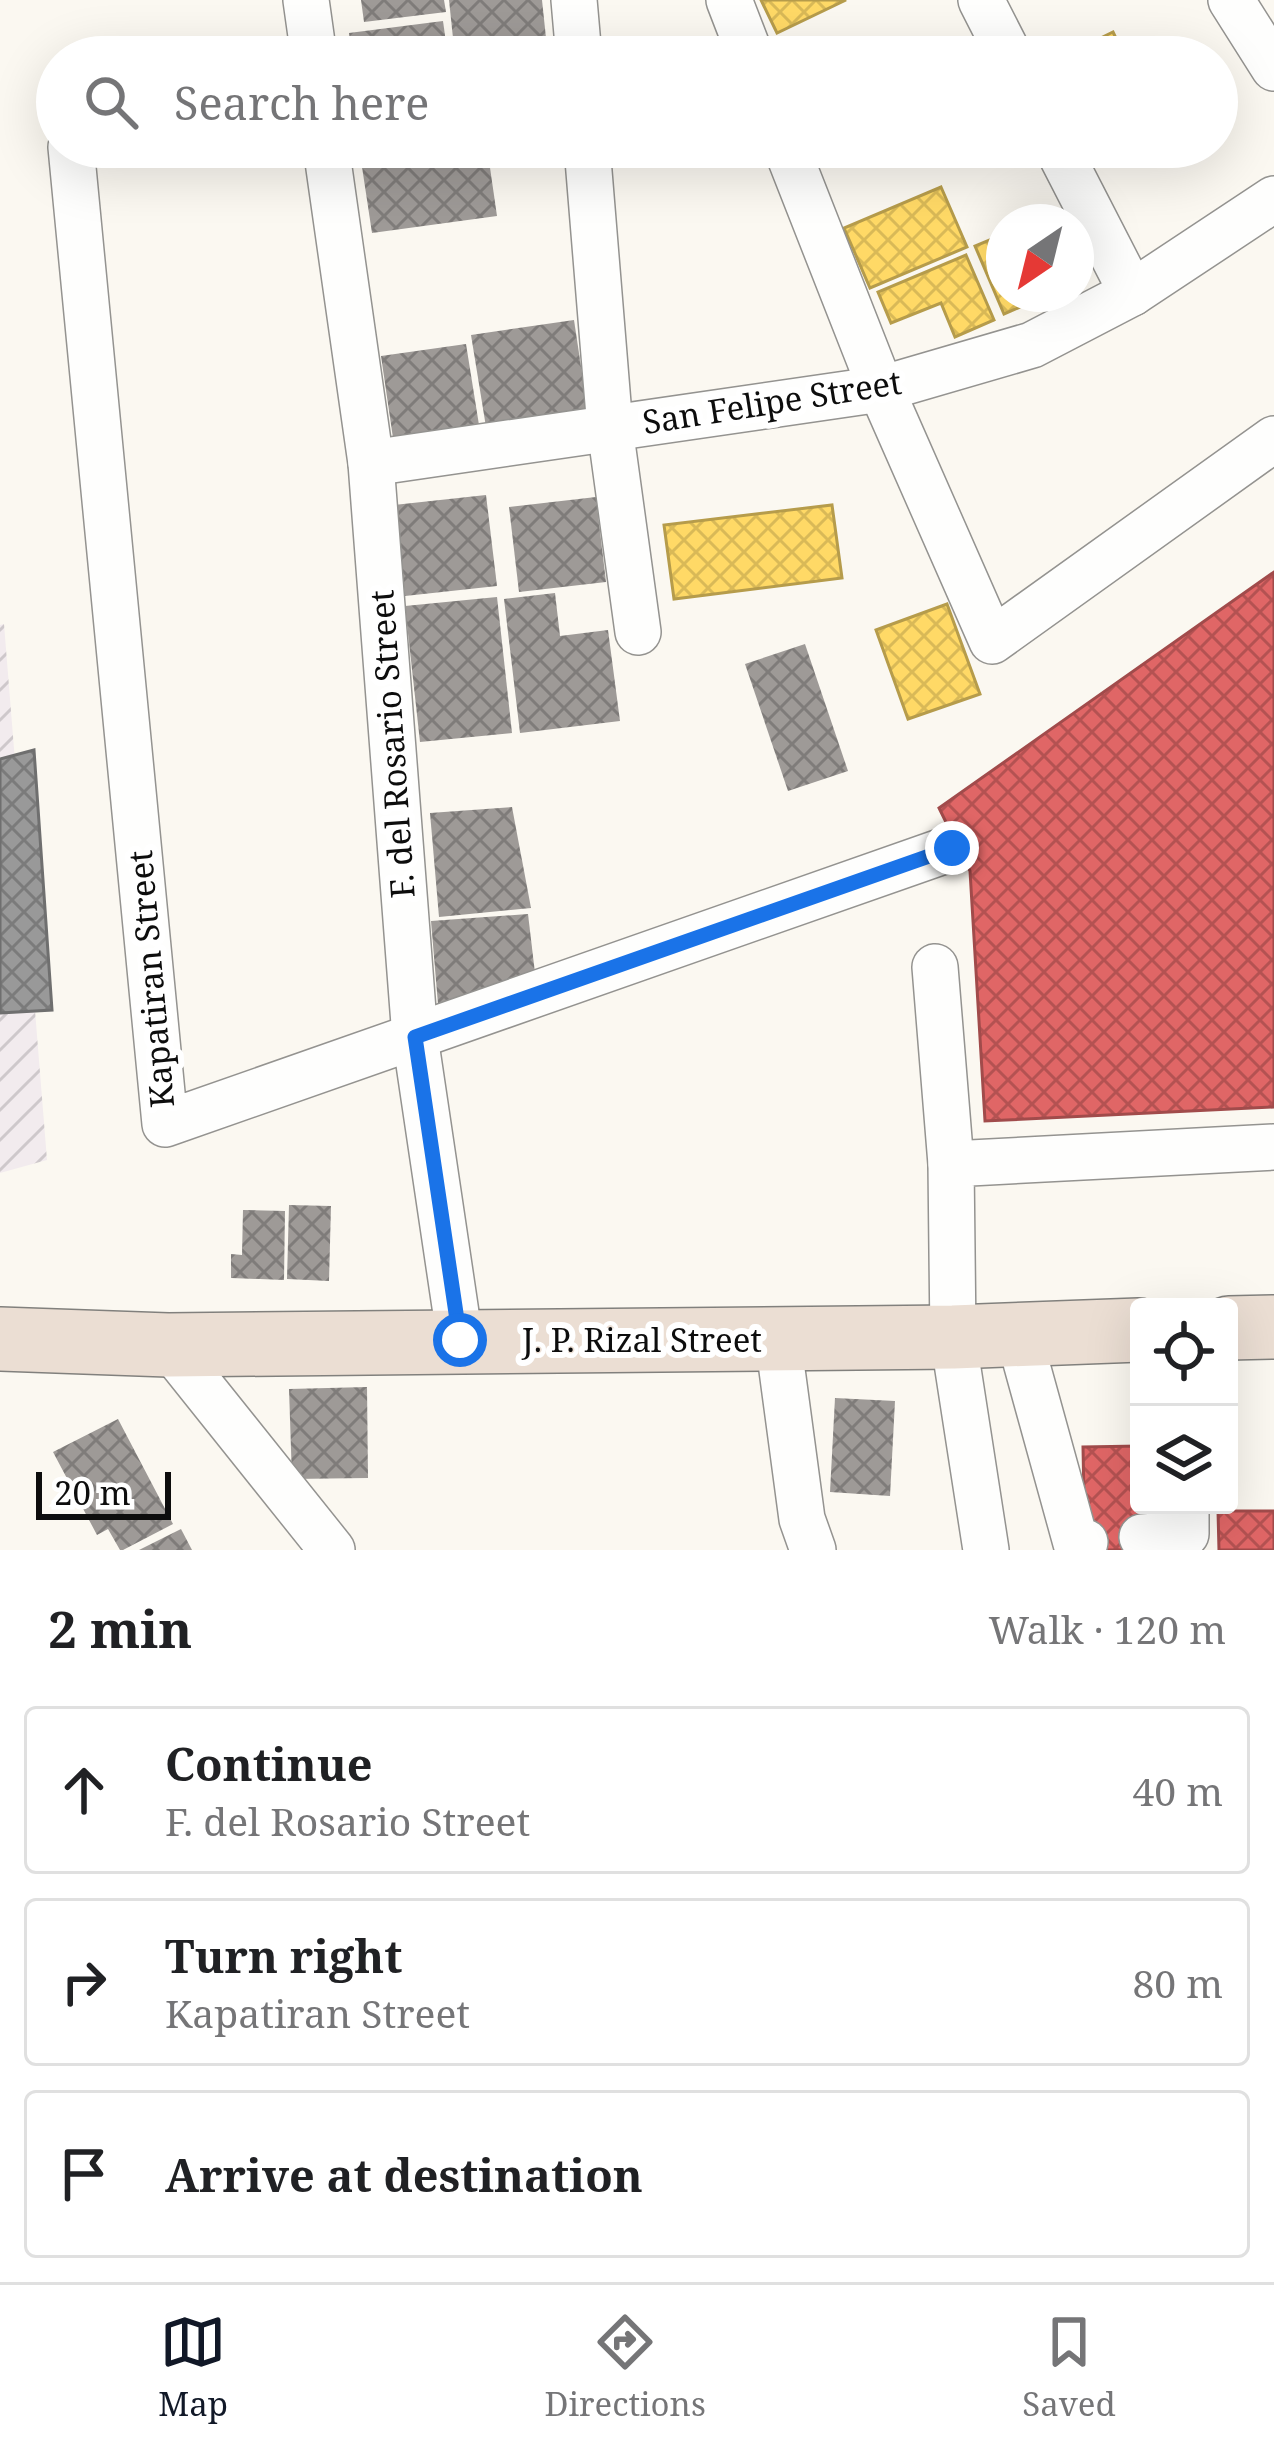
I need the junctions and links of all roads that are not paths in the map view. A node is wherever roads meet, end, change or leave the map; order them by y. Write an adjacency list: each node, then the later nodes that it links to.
1 (306, 0): 6 (street)
2 (574, 0): 7 (street)
3 (729, 0): 8 (street)
4 (981, 0): 9 (street)
5 (1231, 0): 10 (street)
6 (311, 36)
7 (577, 36)
8 (743, 36)
9 (999, 36)
10 (1274, 68)
11 (73, 168): 25 (street, Kapatiran Street)
12 (329, 168): 21 (street, F. del Rosario Street)
13 (589, 168): 19 (street)
14 (794, 168): 18 (street)
15 (1068, 168): 17 (street)
16 (1274, 199): 17 (street, San Felipe Street)
17 (1132, 293): 18 (street, San Felipe Street)
18 (881, 389): 19 (street, San Felipe Street); 20 (street)
19 (610, 428): 21 (street, San Felipe Street); 22 (street)
20 (1274, 439)
21 (371, 463): 25 (street, F. del Rosario Street)
22 (638, 632)
23 (952, 848): 25 (street, Kapatiran Street)
24 (935, 967): 27 (street)
25 (415, 1037): 34 (street, F. del Rosario Street)
26 (1274, 1147): 27 (street)
27 (951, 1164): 32 (street)
28 (1274, 1327): 29 (highway)
29 (1238, 1328)
30 (1130, 1330): 31 (highway, J. P. Rizal Street)
31 (1018, 1333): 32 (highway, J. P. Rizal Street); 39 (street)
32 (953, 1337): 35 (highway, J. P. Rizal Street); 42 (street)
33 (0, 1339): 36 (highway, J. P. Rizal Street)
34 (460, 1340): 35 (highway, J. P. Rizal Street); 36 (highway, J. P. Rizal Street)
35 (778, 1340): 41 (street)
36 (168, 1345): 40 (street)
37 (1186, 1514): 38 (street)
38 (1142, 1537)
39 (1084, 1542)
40 (332, 1550)
41 (813, 1550)
42 (986, 1550)

